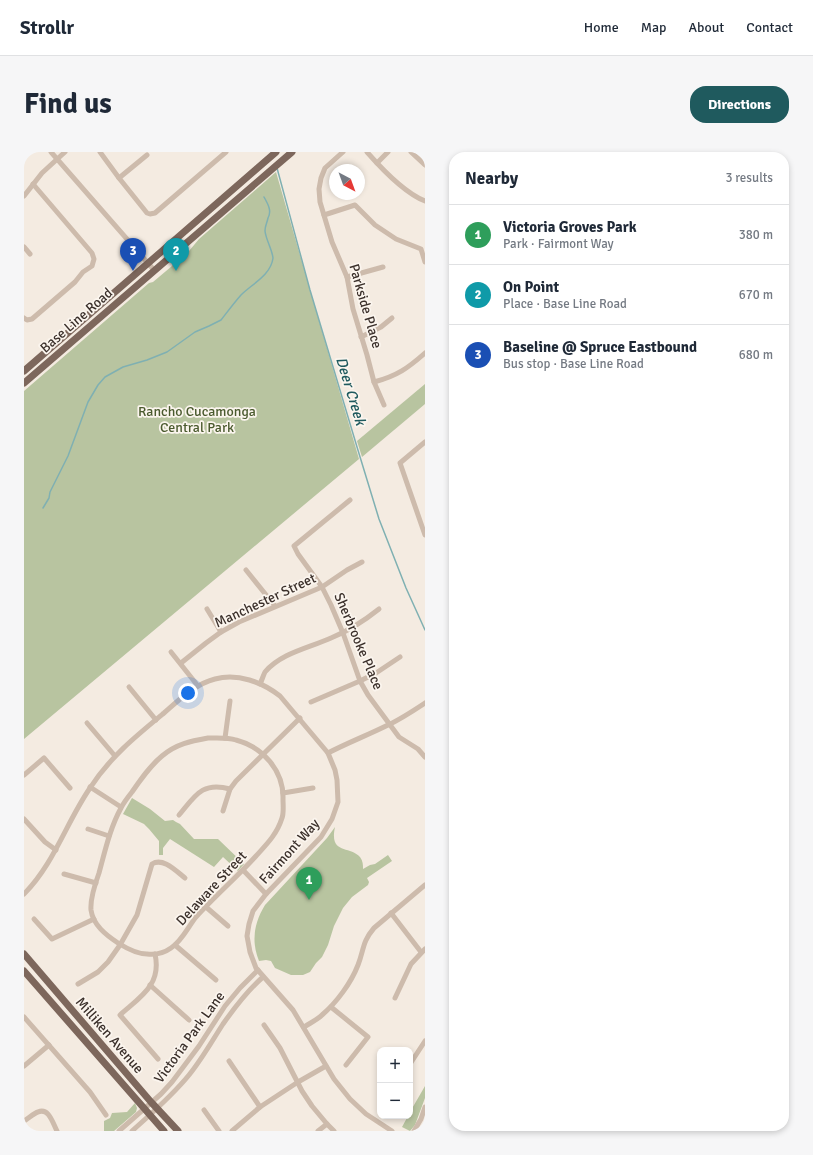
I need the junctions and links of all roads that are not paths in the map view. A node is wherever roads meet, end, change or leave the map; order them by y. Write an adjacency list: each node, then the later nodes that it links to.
1 (51, 152): 12 (street)
2 (65, 152): 12 (street)
3 (100, 152): 15 (street)
4 (226, 152): 15 (street)
5 (292, 152): 25 (main road, Base Line Road)
6 (343, 152): 19 (street, Parkside Place)
7 (367, 152): 13 (street)
8 (388, 152): 13 (street)
9 (411, 152): 14 (street)
10 (147, 154): 15 (street)
11 (274, 154): 23 (main road, Base Line Road)
12 (57, 159): 16 (street); 23 (street)
13 (377, 163): 18 (street)
14 (425, 165)
15 (119, 178)
16 (33, 184): 17 (street); 28 (street)
17 (24, 196)
18 (425, 201)
19 (324, 215): 22 (street); 26 (street, Parkside Place)
20 (24, 247): 21 (street)
21 (30, 254)
22 (425, 262)
23 (148, 264): 25 (street); 31 (main road, Base Line Road)
24 (383, 267): 26 (street)
25 (154, 270): 33 (main road, Base Line Road)
26 (347, 277): 29 (street, Parkside Place)
27 (392, 318): 29 (street)
28 (25, 319)
29 (361, 337): 32 (street, Parkside Place)
30 (425, 353): 32 (street)
31 (24, 371)
32 (374, 382): 34 (street, Parkside Place)
33 (24, 383)
34 (384, 405)
35 (425, 442): 37 (street)
36 (350, 500): 40 (street, Sherbrooke Place)
37 (425, 535)
38 (362, 562): 40 (street, Manchester Street)
39 (246, 570): 41 (street)
40 (322, 587): 41 (street, Manchester Street); 45 (street, Sherbrooke Place)
41 (275, 606): 44 (street, Manchester Street)
42 (207, 610): 44 (street)
43 (379, 610): 45 (street)
44 (221, 632): 48 (street, Manchester Street)
45 (343, 632): 49 (street, Sherbrooke Place); 50 (street)
46 (171, 652): 48 (street)
47 (400, 657): 49 (street)
48 (181, 663): 51 (street)
49 (360, 681): 54 (street); 59 (street, Sherbrooke Place)
50 (260, 684): 51 (street, Fairmont Way); 56 (street, Fairmont Way)
51 (198, 686): 57 (street, Fairmont Way)
52 (129, 687): 57 (street)
53 (230, 701): 60 (street)
54 (311, 702)
55 (425, 703): 59 (street)
56 (300, 718): 61 (street, Fairmont Way); 62 (street)
57 (156, 720): 63 (street, Fairmont Way)
58 (87, 723): 63 (street)
59 (389, 725): 61 (street); 64 (street, Sherbrooke Place)
60 (226, 738): 62 (street, Delaware Street); 71 (street, Delaware Street)
61 (328, 753): 84 (street, Fairmont Way)
62 (263, 754): 69 (street); 70 (street, Delaware Street)
63 (115, 756): 66 (street, Fairmont Way)
64 (425, 757)
65 (24, 775): 67 (street)
66 (90, 787): 71 (street); 77 (street, Fairmont Way)
67 (70, 788)
68 (313, 788): 70 (street)
69 (230, 789): 72 (street); 73 (street)
70 (283, 793): 78 (street, Delaware Street)
71 (121, 807): 76 (street, Delaware Street)
72 (223, 811)
73 (179, 815)
74 (24, 819): 77 (street)
75 (88, 829): 76 (street)
76 (109, 836): 81 (street, Delaware Street)
77 (56, 850): 83 (street, Fairmont Way)
78 (243, 870): 84 (street); 85 (street, Delaware Street)
79 (64, 874): 81 (street)
80 (185, 878): 90 (street)
81 (96, 883): 88 (street, Delaware Street)
82 (425, 885): 86 (street)
83 (24, 894)
84 (266, 894): 96 (street, Fairmont Way)
85 (206, 907): 89 (street); 91 (street, Delaware Street)
86 (391, 913): 92 (street); 102 (street)
87 (34, 919): 88 (street)
88 (94, 919): 90 (street, Delaware Street)
89 (228, 926)
90 (120, 944): 94 (street, Delaware Street); 99 (street)
91 (175, 945): 94 (street, Delaware Street); 98 (street)
92 (423, 951): 101 (street)
93 (24, 954): 117 (main road, Milliken Avenue)
94 (155, 954): 100 (street)
95 (24, 970): 120 (main road, Milliken Avenue)
96 (258, 970): 97 (street, Fairmont Way); 117 (street, Victoria Park Lane)
97 (264, 977): 106 (street, Fairmont Way); 121 (street, Victoria Park Lane)
98 (216, 980)
99 (78, 984)
100 (150, 985): 104 (street); 110 (street)
101 (395, 998)
102 (331, 1007): 106 (street); 113 (street)
103 (24, 1017): 108 (street)
104 (189, 1020)
105 (264, 1025): 116 (street)
106 (304, 1027): 115 (street, Fairmont Way)
107 (425, 1041): 109 (street)
108 (49, 1045): 114 (street); 123 (street)
109 (423, 1048): 112 (street)
110 (158, 1059)
111 (229, 1060): 118 (street)
112 (413, 1060)
113 (346, 1065)
114 (24, 1066)
115 (326, 1066): 116 (street); 136 (street, Fairmont Way)
116 (298, 1082): 118 (street); 126 (street)
117 (151, 1102): 120 (street, Victoria Park Lane); 121 (main road, Milliken Avenue)
118 (260, 1107): 133 (street)
119 (425, 1107): 137 (street)
120 (144, 1109): 124 (main road, Milliken Avenue); 128 (street, Victoria Park Lane)
121 (157, 1109): 124 (street, Victoria Park Lane); 131 (main road, Milliken Avenue)
122 (204, 1110): 132 (street)
123 (106, 1115)
124 (150, 1115): 129 (street, Victoria Park Lane); 130 (main road, Milliken Avenue)
125 (24, 1121): 127 (street)
126 (327, 1124): 134 (street); 135 (street)
127 (57, 1131)
128 (119, 1131)
129 (132, 1131)
130 (164, 1131)
131 (178, 1131)
132 (219, 1131)
133 (232, 1131)
134 (318, 1131)
135 (334, 1131)
136 (392, 1131)
137 (414, 1131)

